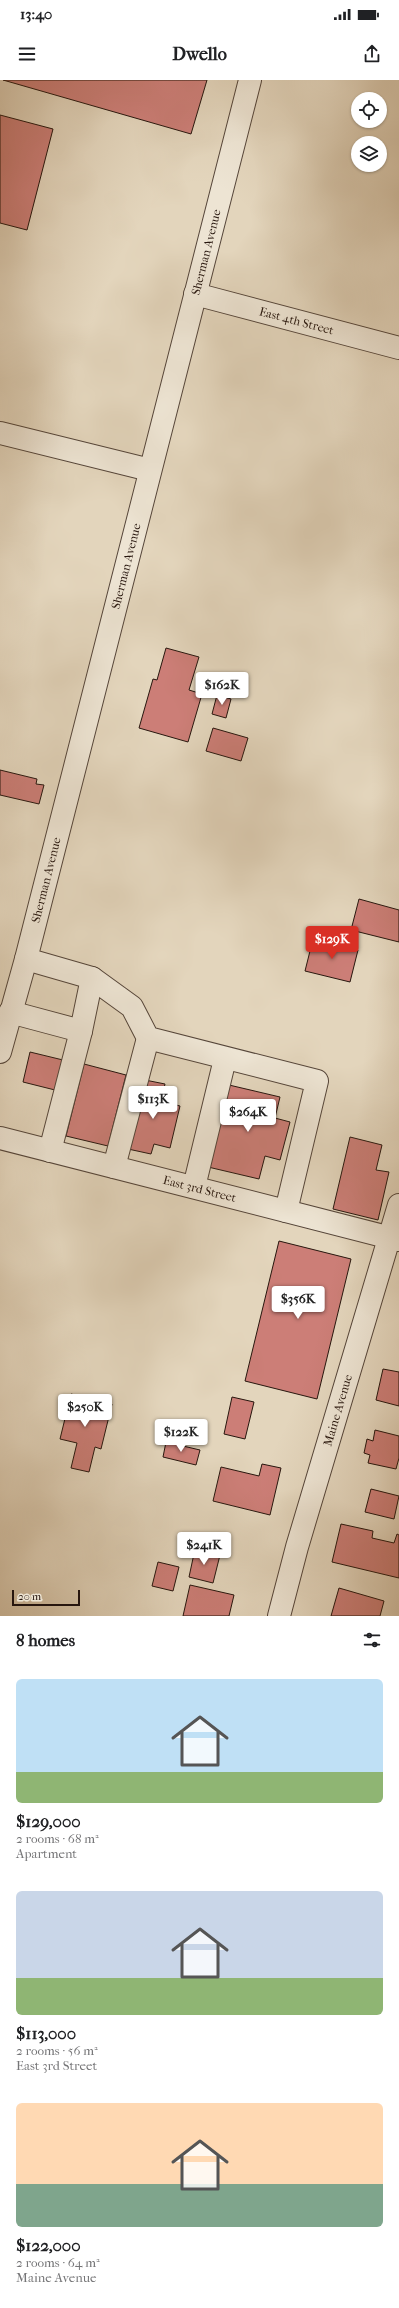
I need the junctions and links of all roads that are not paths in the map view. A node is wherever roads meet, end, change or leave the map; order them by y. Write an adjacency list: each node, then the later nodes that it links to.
1 (250, 80): 2 (street, Sherman Avenue)
2 (195, 294): 3 (street, East 4th Street); 5 (street, Sherman Avenue)
3 (399, 348)
4 (0, 433): 5 (street)
5 (150, 470): 6 (street, Sherman Avenue)
6 (26, 959): 7 (street); 8 (street, Sherman Avenue)
7 (92, 978): 9 (street); 10 (street)
8 (10, 1012): 9 (street); 11 (street, Sherman Avenue)
9 (81, 1031): 14 (street)
10 (148, 1038): 12 (street); 15 (street)
11 (0, 1052)
12 (225, 1059): 16 (street); 18 (street)
13 (0, 1138): 14 (street, East 3rd Street)
14 (50, 1150): 15 (street, East 3rd Street)
15 (114, 1167): 16 (street, East 3rd Street)
16 (194, 1187): 18 (street, East 3rd Street)
17 (399, 1205): 19 (street, Maine Avenue)
18 (286, 1211): 19 (street, East 3rd Street)
19 (394, 1239): 20 (street, Maine Avenue)
20 (279, 1616)

